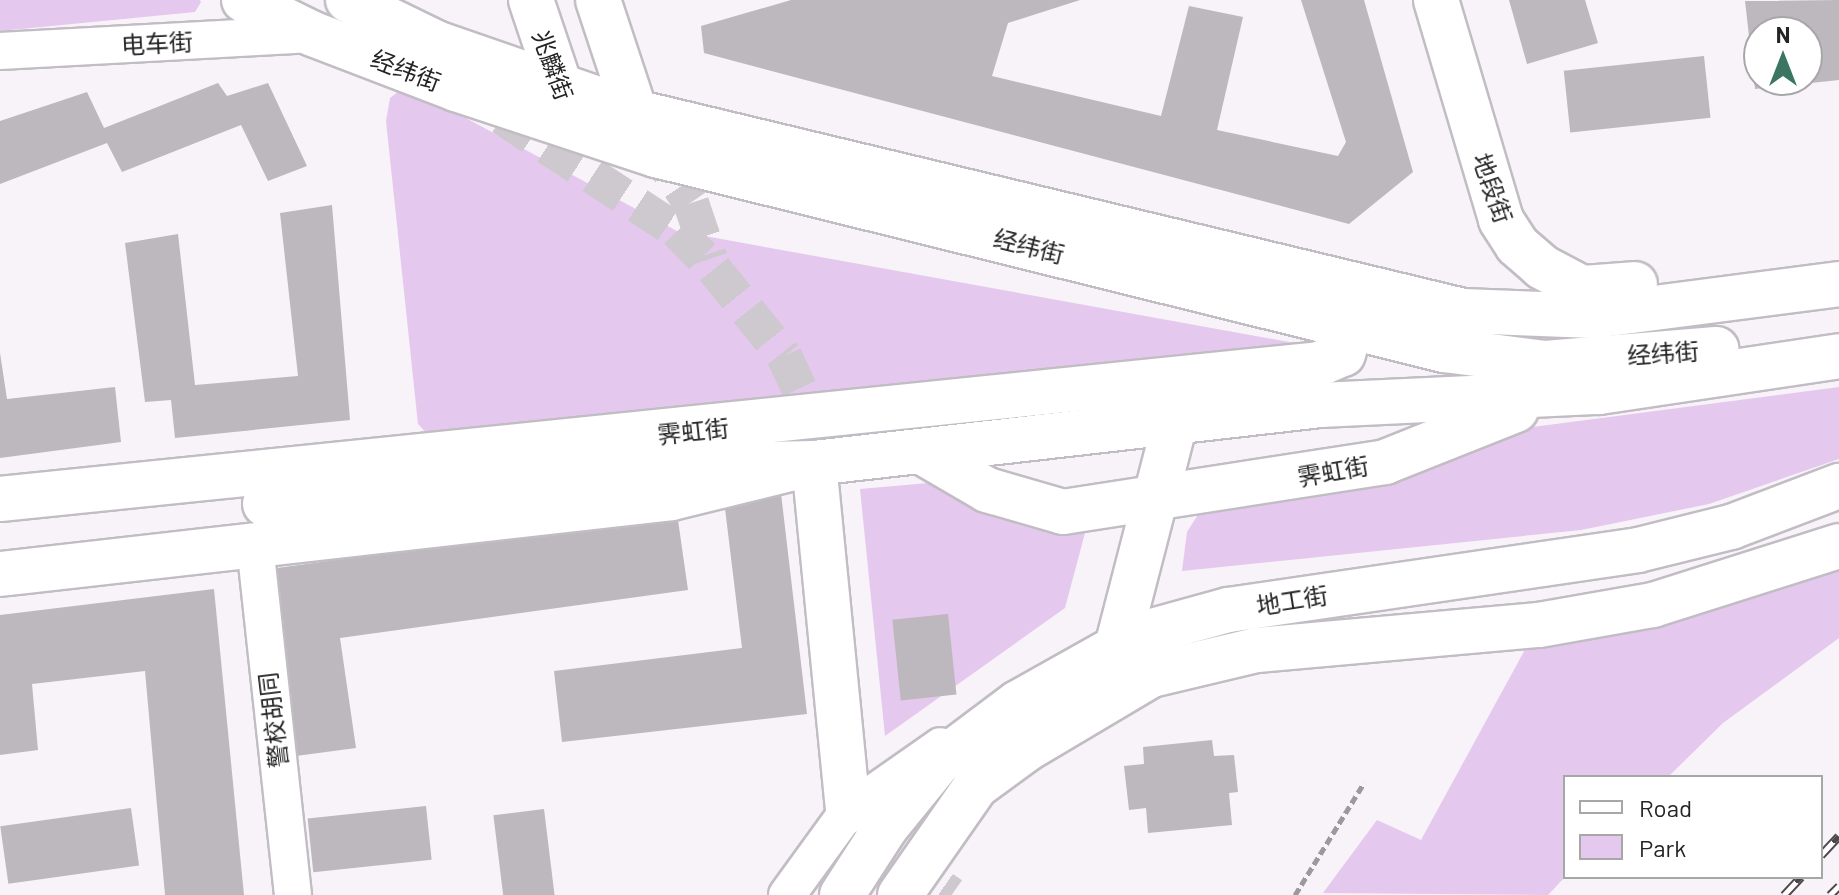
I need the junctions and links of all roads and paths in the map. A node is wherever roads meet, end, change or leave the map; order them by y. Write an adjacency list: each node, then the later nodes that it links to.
1 (244, 0): 6 (main road, 经纬街)
2 (348, 0): 8 (main road, 经纬街)
3 (531, 0): 8 (main road, 兆麟街)
4 (598, 0): 9 (main road)
5 (1436, 0): 11 (main road, 地段街)
6 (313, 34): 7 (street, 电车街); 10 (main road, 经纬街)
7 (0, 51)
8 (558, 85): 9 (main road, 经纬街); 10 (main road, 兆麟街)
9 (635, 112): 11 (main road, 经纬街)
10 (578, 129): 12 (main road, 经纬街)
11 (1833, 285)
12 (1332, 319): 13 (main road, 经纬街); 21 (main road, 霁虹街)
13 (1839, 340)
14 (1839, 356): 15 (main road, 霁虹街)
15 (1556, 395): 16 (main road, 霁虹街); 20 (main road, 霁虹街)
16 (1174, 426): 17 (main road, 霁虹街); 20 (main road)
17 (922, 452): 18 (main road, 霁虹街); 20 (main road, 霁虹街)
18 (814, 463): 22 (main road, 霁虹街); 23 (main road, 霁虹街); 29 (main road)
19 (1839, 486): 26 (main road, 地工街)
20 (1155, 498): 26 (main road)
21 (0, 499)
22 (0, 528)
23 (255, 545): 25 (main road, 霁虹街); 30 (street, 警校胡同)
24 (1839, 546): 33 (main road, 地工街)
25 (0, 574)
26 (1117, 647): 27 (main road, 地工街)
27 (1050, 684): 29 (street); 32 (main road, 地工街)
28 (1364, 783): 34 (path)
29 (848, 811): 31 (street)
30 (293, 895)
31 (787, 895)
32 (842, 895)
33 (900, 895)
34 (1295, 895)

